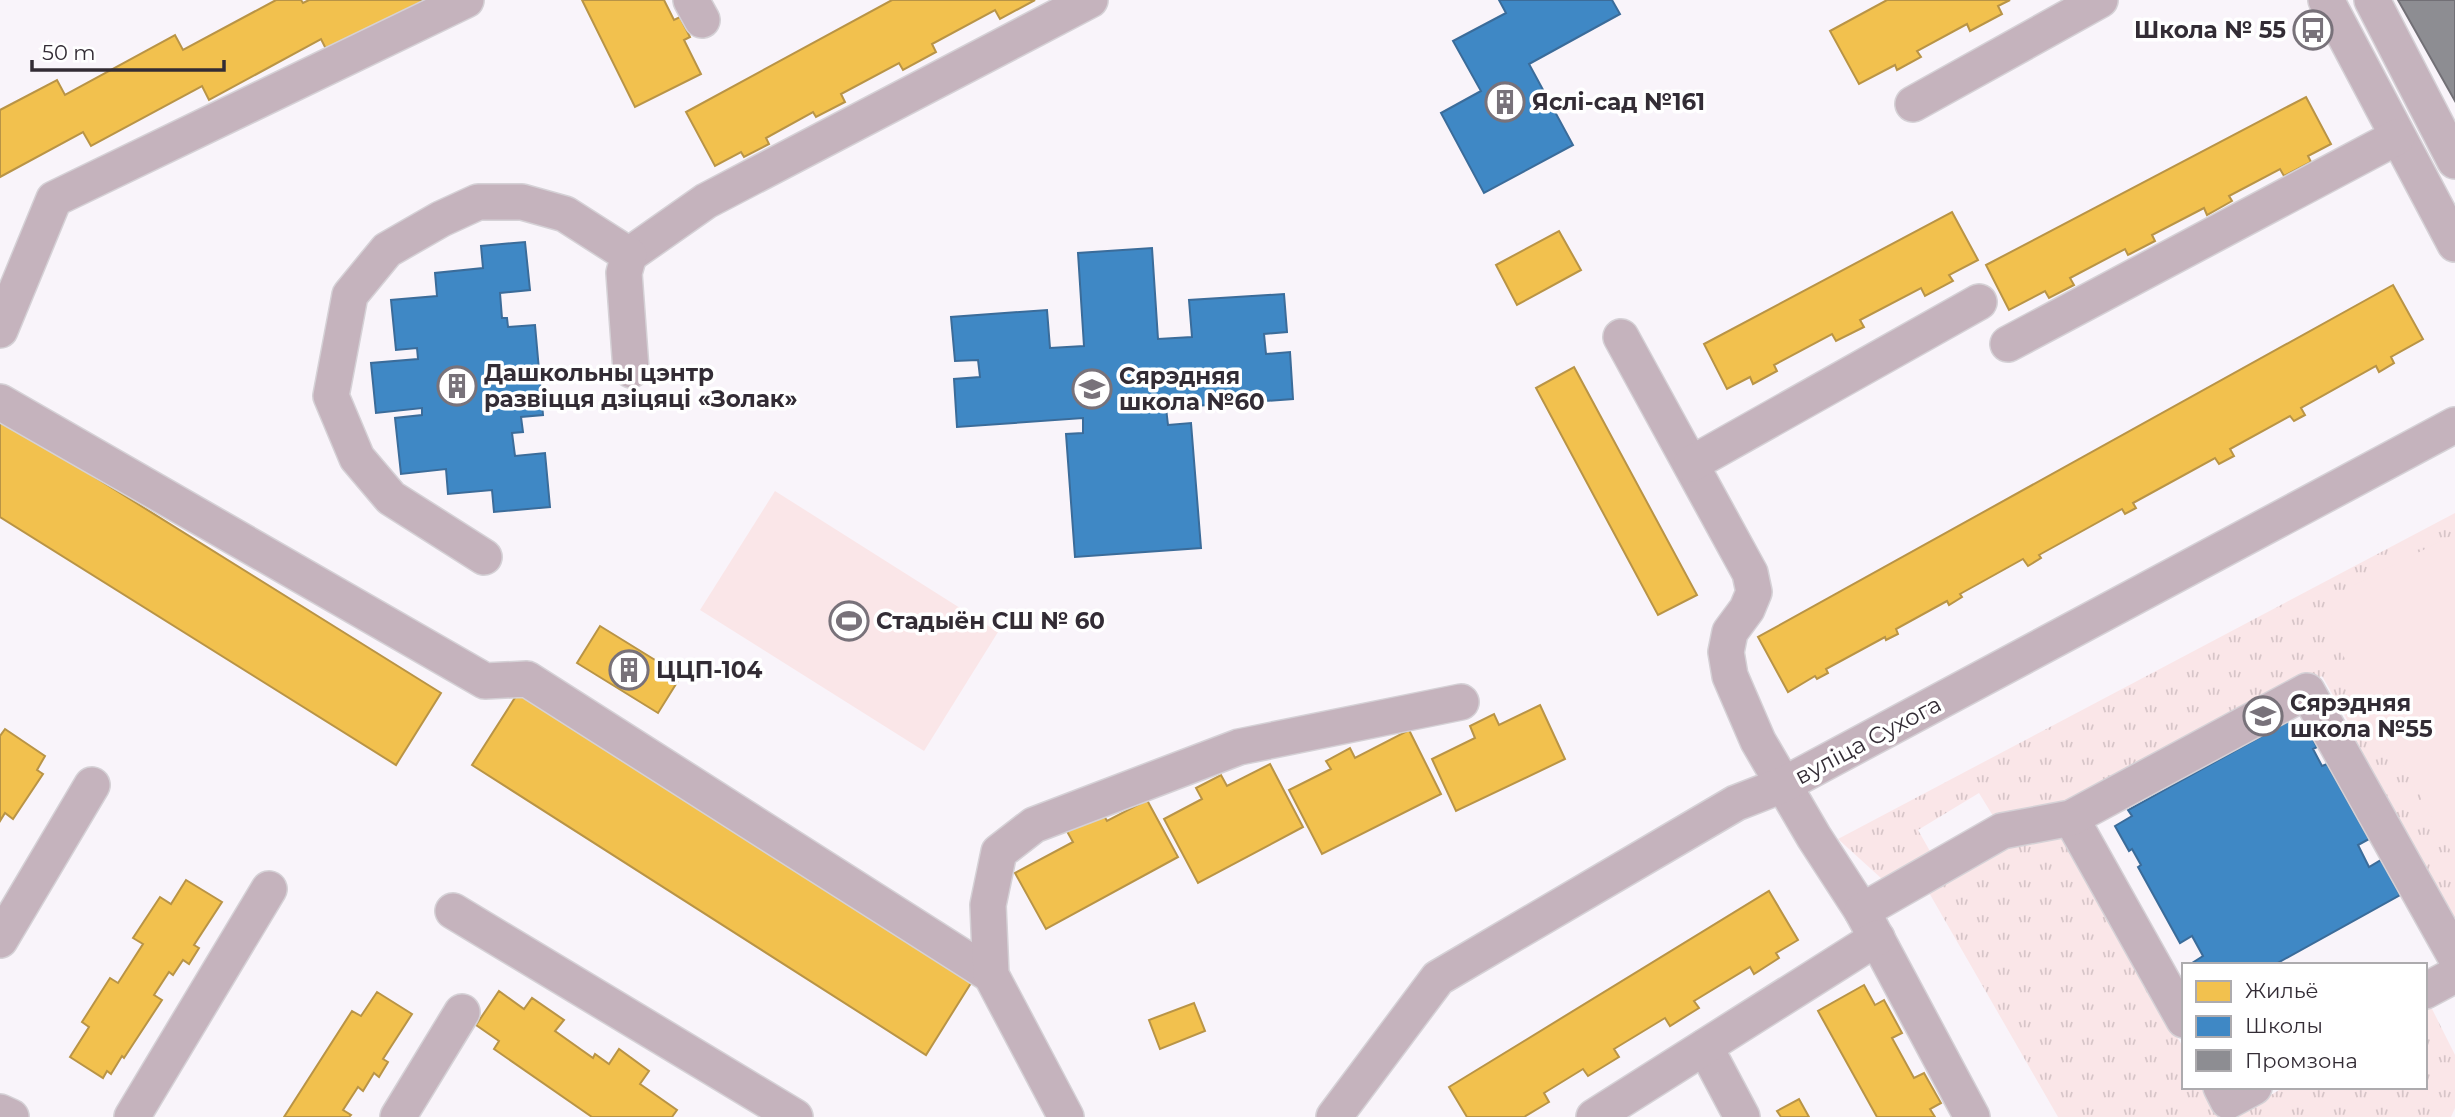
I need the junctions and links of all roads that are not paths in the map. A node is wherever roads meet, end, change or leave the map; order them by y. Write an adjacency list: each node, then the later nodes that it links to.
1 (466, 0): 12 (street)
2 (1090, 0): 10 (street)
3 (2099, 0): 6 (street)
4 (2326, 0): 7 (street)
5 (2372, 0): 8 (street)
6 (1913, 104)
7 (2397, 137): 9 (street); 14 (street)
8 (2455, 161)
9 (2455, 244)
10 (629, 255): 15 (street); 19 (street)
11 (1979, 302): 18 (street)
12 (0, 330)
13 (1621, 337): 18 (street)
14 (2008, 344)
15 (631, 370)
16 (0, 402): 29 (street)
17 (2455, 425): 22 (street, вуліца Сухога)
18 (1691, 464): 22 (street)
19 (484, 556)
20 (1461, 702): 29 (street)
21 (92, 785): 27 (street)
22 (1785, 785): 26 (street); 43 (street, вуліца Сухога)
23 (2071, 818): 26 (street); 28 (street); 33 (street)
24 (269, 889): 39 (street)
25 (453, 911): 41 (street)
26 (1870, 925): 34 (street); 46 (street)
27 (0, 940)
28 (2455, 956)
29 (991, 975): 42 (street)
30 (2455, 975): 31 (street)
31 (2427, 990)
32 (462, 1012): 40 (street)
33 (2182, 1016)
34 (1705, 1047): 44 (street); 45 (street)
35 (2222, 1089): 36 (street)
36 (2250, 1089)
37 (0, 1112): 38 (street)
38 (11, 1117)
39 (132, 1117)
40 (398, 1117)
41 (795, 1117)
42 (1066, 1117)
43 (1334, 1117)
44 (1594, 1117)
45 (1742, 1117)
46 (1972, 1117)

